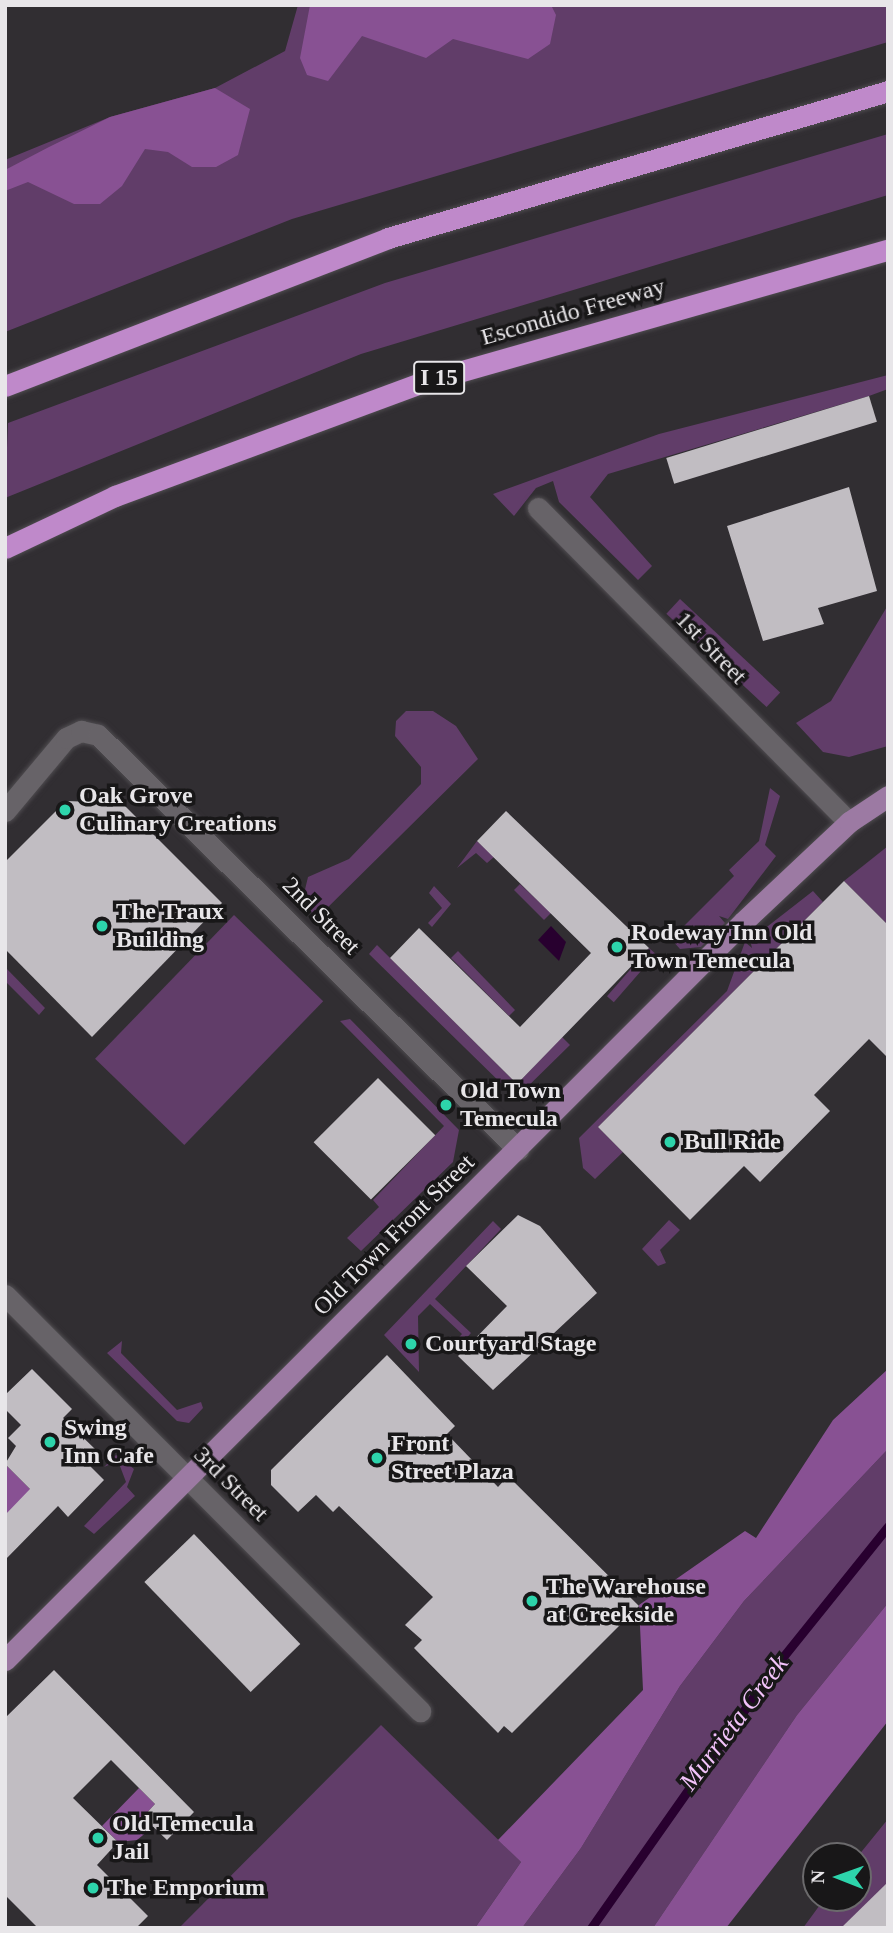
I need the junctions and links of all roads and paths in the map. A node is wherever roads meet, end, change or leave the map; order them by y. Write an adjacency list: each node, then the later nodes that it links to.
1 (888, 91): 3 (highway)
2 (888, 250): 5 (highway, Escondido Freeway / I 15)
3 (5, 386)
4 (538, 508): 8 (street, 1st Street)
5 (5, 548)
6 (888, 796): 8 (main road, Old Town Front Street)
7 (5, 811): 9 (street, 2nd Street)
8 (849, 822): 9 (main road, Old Town Front Street)
9 (518, 1149): 11 (main road, Old Town Front Street)
10 (5, 1295): 11 (street, 3rd Street)
11 (188, 1478): 12 (main road, Old Town Front Street); 13 (street, 3rd Street)
12 (5, 1660)
13 (420, 1711)

